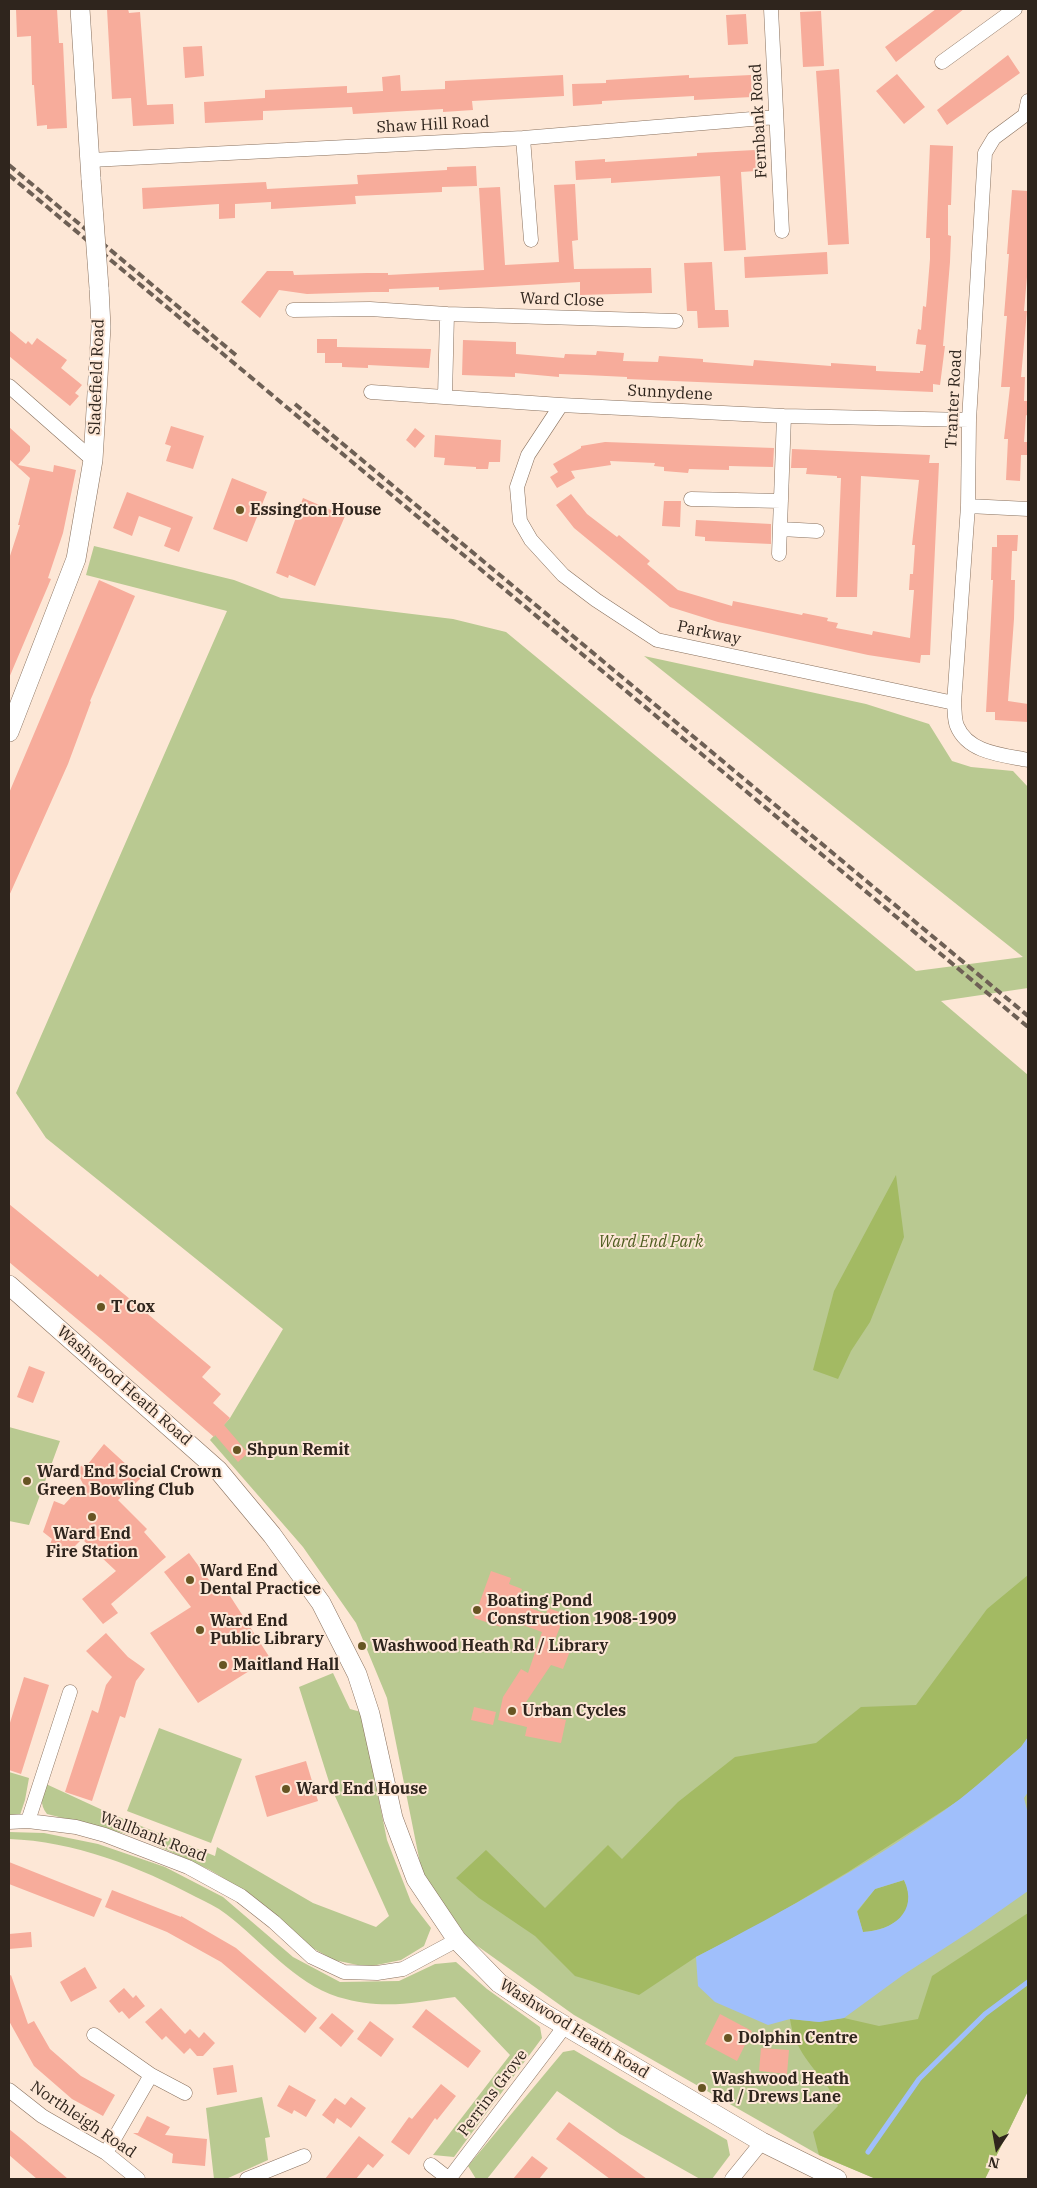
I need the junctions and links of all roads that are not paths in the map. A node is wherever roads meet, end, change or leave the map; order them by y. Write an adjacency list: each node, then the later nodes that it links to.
1 (80, 9): 9 (main road, Sladefield Road)
2 (771, 9): 7 (street, Fernbank Road)
3 (1015, 9): 4 (street)
4 (942, 62)
5 (1028, 101): 6 (street, Tranter Road)
6 (1026, 114): 20 (street, Tranter Road)
7 (776, 117): 8 (street, Shaw Hill Road); 10 (street, Fernbank Road)
8 (523, 138): 9 (street, Shaw Hill Road); 11 (street)
9 (91, 169): 21 (main road, Sladefield Road, bridge)
10 (782, 231)
11 (531, 240)
12 (293, 310): 13 (street, Ward Close)
13 (447, 314): 14 (street, Ward Close); 17 (street)
14 (676, 321)
15 (9, 386): 21 (street)
16 (371, 392): 17 (street, Sunnydene)
17 (445, 396): 18 (street, Sunnydene)
18 (561, 405): 19 (street, Sunnydene); 29 (street, Parkway)
19 (784, 416): 20 (street, Sunnydene); 23 (street)
20 (969, 420): 24 (street, Tranter Road)
21 (94, 460): 30 (main road, Sladefield Road)
22 (691, 499): 23 (street)
23 (781, 501): 26 (street)
24 (968, 506): 25 (street); 29 (street, Tranter Road)
25 (1028, 509)
26 (781, 529): 27 (street); 28 (street)
27 (817, 531)
28 (779, 554)
29 (954, 703): 31 (street)
30 (9, 732)
31 (1028, 760)
32 (9, 1285): 36 (main road, Washwood Heath Road)
33 (70, 1692): 34 (street)
34 (28, 1821): 35 (street, Wallbank Road); 36 (street, Wallbank Road)
35 (9, 1822)
36 (457, 1940): 37 (main road, Washwood Heath Road)
37 (565, 2026): 42 (main road, Washwood Heath Road); 48 (street, Perrins Grove)
38 (94, 2035): 39 (street)
39 (152, 2075): 41 (street); 43 (street)
40 (9, 2090): 43 (street, Northleigh Road)
41 (185, 2094)
42 (762, 2142): 49 (street); 50 (main road, Washwood Heath Road)
43 (106, 2153): 46 (street, Northleigh Road)
44 (304, 2156): 47 (street)
45 (431, 2165): 48 (street, Perrins Grove)
46 (138, 2179)
47 (247, 2179)
48 (449, 2179)
49 (732, 2179)
50 (837, 2179)

